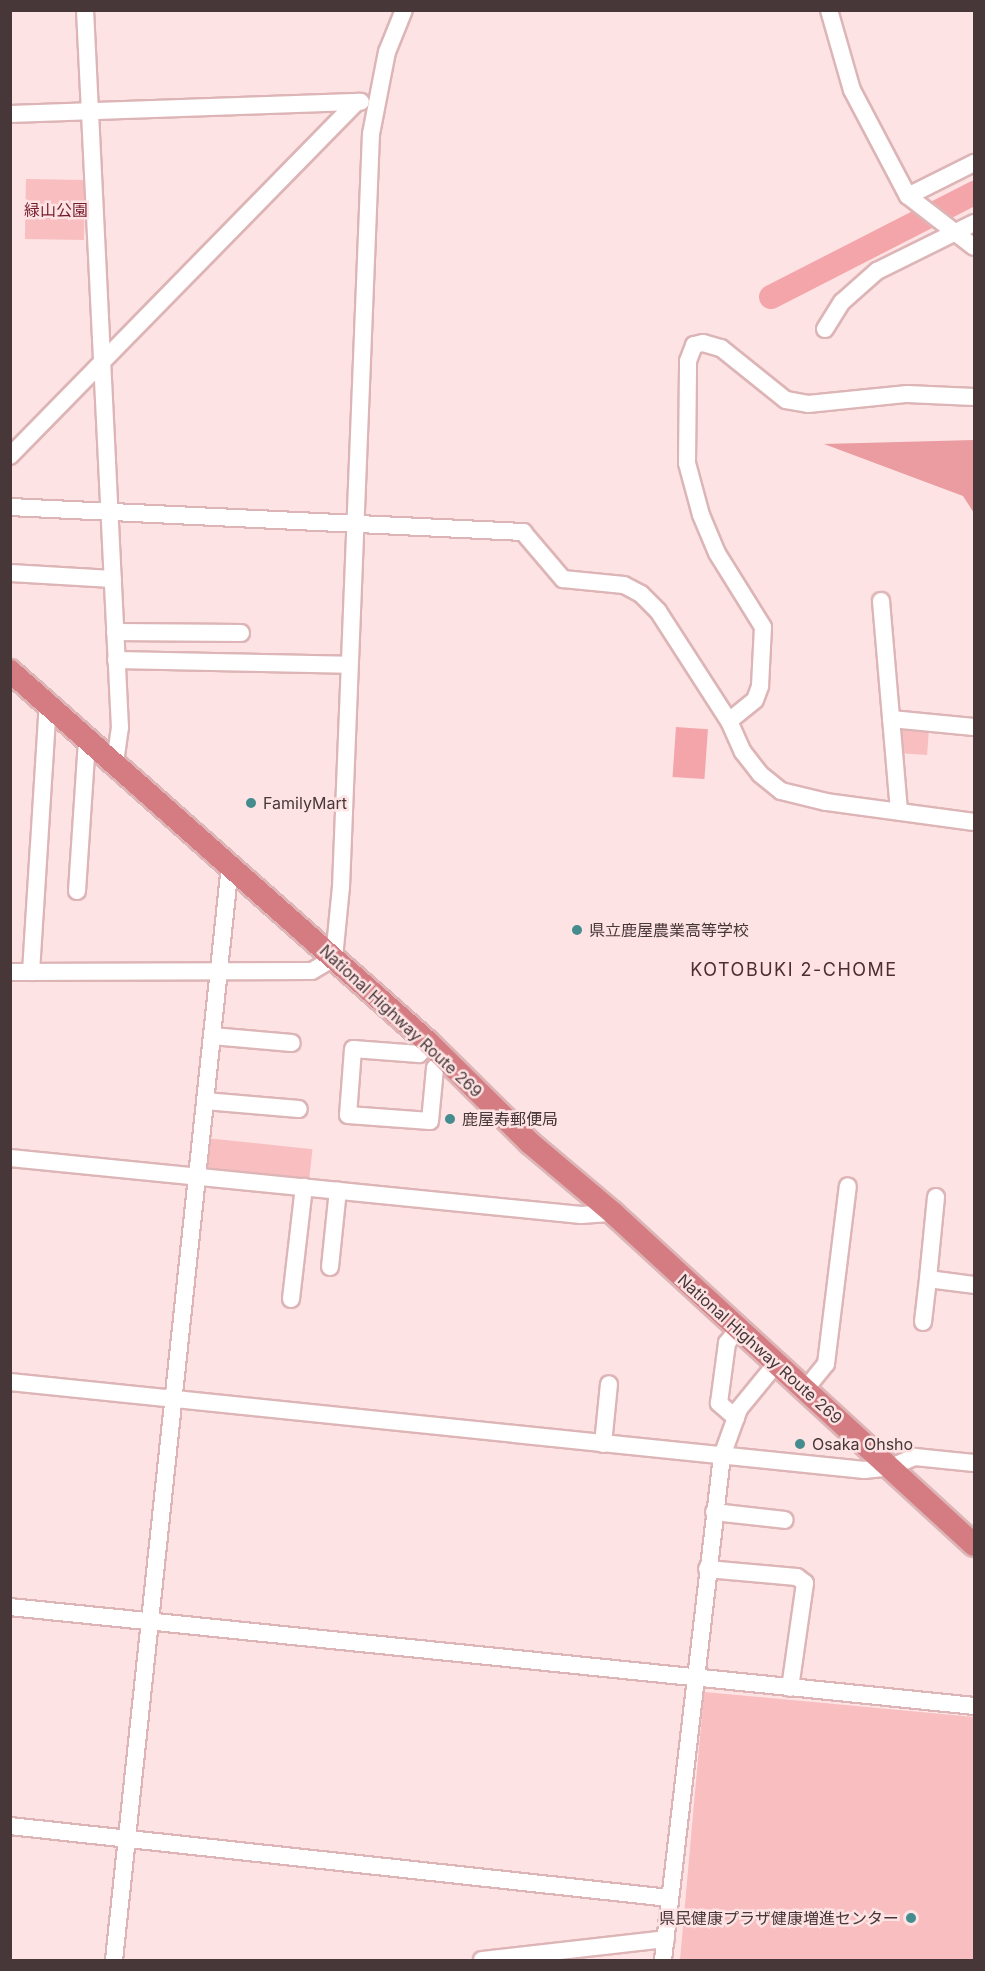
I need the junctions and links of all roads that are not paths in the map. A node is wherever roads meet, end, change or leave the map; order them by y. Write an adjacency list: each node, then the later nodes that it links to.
1 (85, 10): 6 (street)
2 (404, 10): 4 (street)
3 (829, 10): 9 (street)
4 (374, 102): 5 (street); 19 (street)
5 (356, 103): 6 (street); 14 (street)
6 (89, 110): 7 (street); 14 (street)
7 (10, 114)
8 (975, 163): 9 (street)
9 (908, 196): 11 (street)
10 (975, 223): 11 (street)
11 (956, 232): 12 (street); 13 (street)
12 (975, 247)
13 (825, 329)
14 (100, 365): 16 (street); 18 (street)
15 (975, 397): 30 (street)
16 (10, 456)
17 (10, 507): 18 (street)
18 (109, 511): 19 (street); 21 (street)
19 (355, 524): 26 (street); 30 (street)
20 (10, 573): 21 (street)
21 (113, 579): 23 (street)
22 (881, 601): 29 (street)
23 (115, 632): 24 (street); 25 (street)
24 (241, 633)
25 (116, 660): 26 (street); 33 (street)
26 (348, 665): 38 (street)
27 (10, 671): 28 (highway, National Highway Route 269)
28 (48, 705): 32 (highway, National Highway Route 269); 40 (street)
29 (891, 719): 31 (street); 34 (street)
30 (729, 721): 34 (street)
31 (975, 728)
32 (87, 739): 33 (highway, National Highway Route 269); 37 (street)
33 (115, 762): 36 (highway, National Highway Route 269)
34 (899, 812): 35 (street)
35 (975, 822)
36 (230, 866): 38 (highway, National Highway Route 269); 41 (street)
37 (77, 891)
38 (334, 958): 41 (street); 44 (highway, National Highway Route 269)
39 (10, 972): 40 (street)
40 (32, 972): 41 (street)
41 (218, 972): 42 (street)
42 (212, 1036): 43 (street); 45 (street)
43 (292, 1042)
44 (437, 1051): 44 (street); 53 (highway, National Highway Route 269)
45 (204, 1101): 46 (street); 48 (street)
46 (299, 1109)
47 (10, 1158): 48 (street)
48 (197, 1176): 50 (street); 64 (street)
49 (848, 1186): 63 (street)
50 (304, 1187): 51 (street); 57 (street)
51 (338, 1190): 53 (street); 54 (street)
52 (936, 1197): 55 (street)
53 (613, 1213): 59 (highway, National Highway Route 269)
54 (330, 1267)
55 (928, 1279): 56 (street); 58 (street)
56 (975, 1285)
57 (291, 1299)
58 (923, 1322)
59 (737, 1330): 60 (highway, National Highway Route 269); 65 (street)
60 (775, 1365): 63 (highway, National Highway Route 269); 65 (street)
61 (10, 1382): 64 (street)
62 (609, 1384): 66 (street)
63 (804, 1391): 69 (highway, National Highway Route 269)
64 (173, 1398): 66 (street); 75 (street)
65 (736, 1418): 67 (street)
66 (603, 1444): 67 (street)
67 (722, 1456): 69 (street); 70 (street)
68 (975, 1463): 69 (street)
69 (891, 1467): 72 (highway, National Highway Route 269)
70 (714, 1512): 71 (street); 73 (street)
71 (786, 1520)
72 (975, 1545)
73 (707, 1569): 76 (street); 77 (street)
74 (10, 1607): 75 (street)
75 (149, 1622): 76 (street); 80 (street)
76 (693, 1678): 77 (street); 81 (street)
77 (790, 1688): 78 (street)
78 (975, 1706)
79 (10, 1826): 80 (street)
80 (126, 1839): 81 (street); 83 (street)
81 (670, 1898): 82 (street)
82 (666, 1939): 84 (street); 85 (street)
83 (114, 1960)
84 (482, 1960)
85 (663, 1960)

